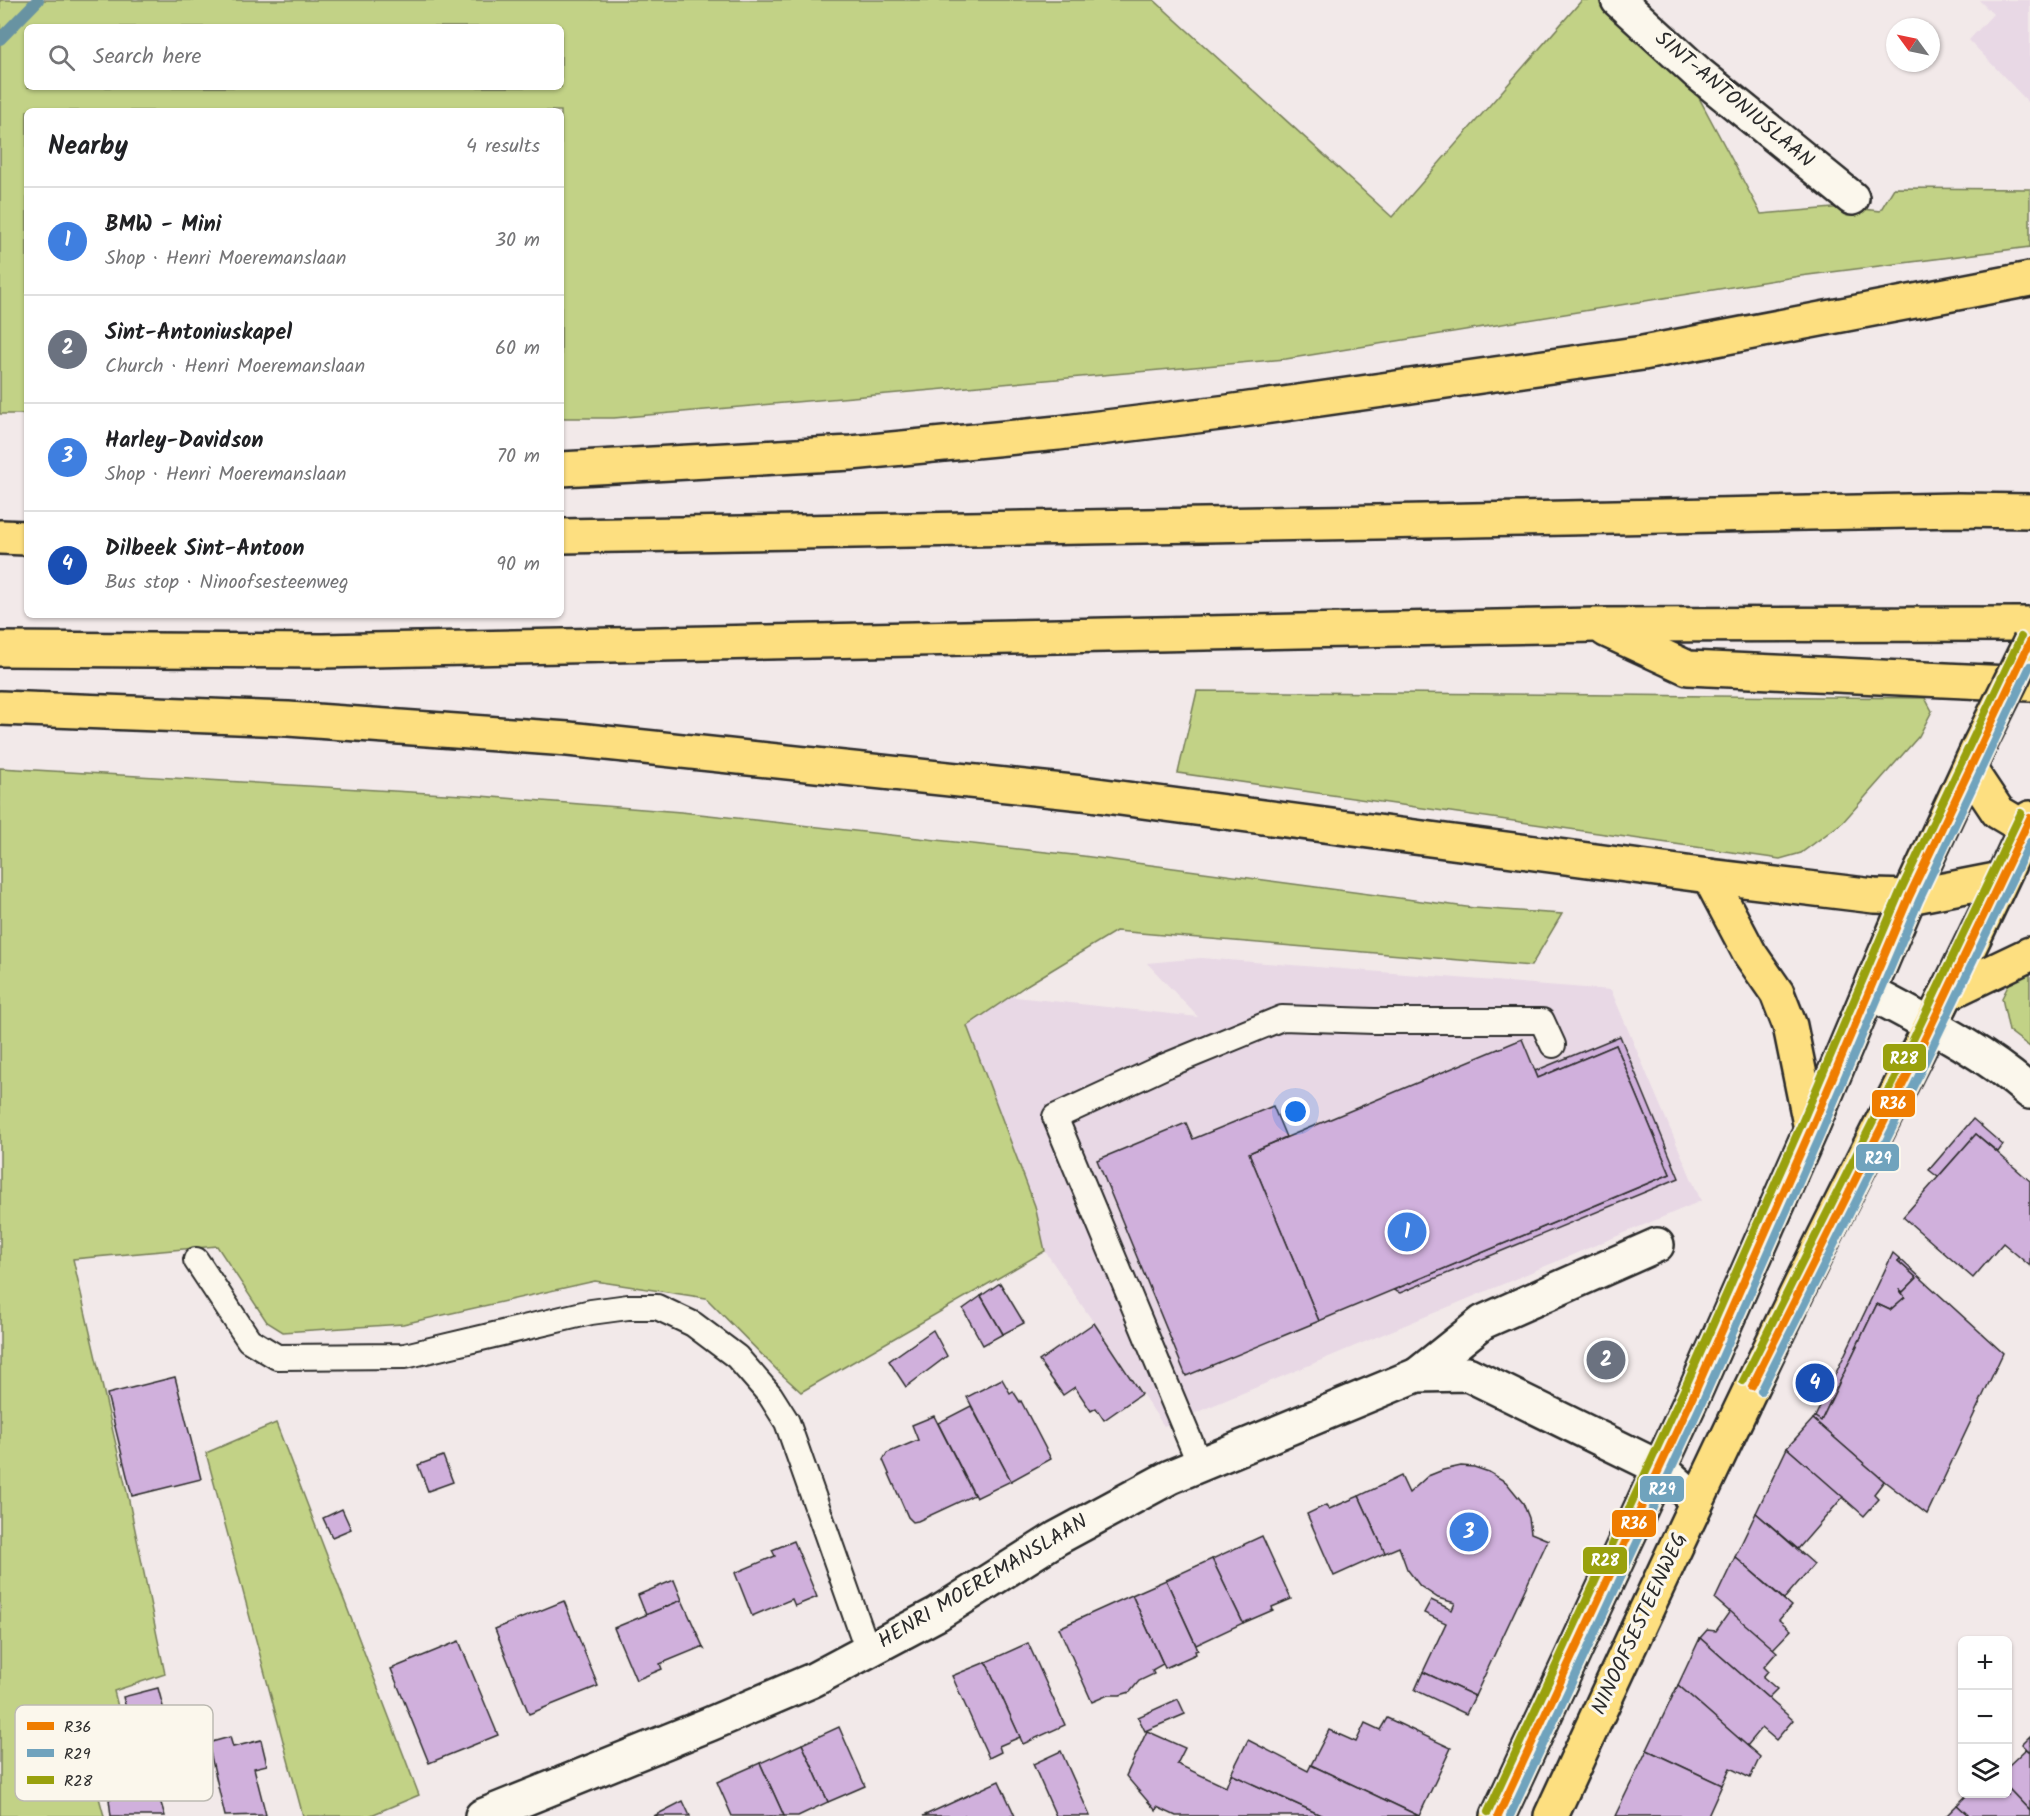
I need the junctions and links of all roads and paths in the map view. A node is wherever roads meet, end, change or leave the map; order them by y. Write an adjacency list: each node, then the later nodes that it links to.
1 (1618, 0): 2 (street, SINT-ANTONIUSLAAN)
2 (1852, 198)
3 (2030, 279): 4 (main road)
4 (564, 469)
5 (2030, 511): 6 (main road)
6 (564, 536)
7 (0, 537): 8 (main road)
8 (24, 538)
9 (2030, 624): 10 (main road)
10 (1596, 626): 12 (main road); 13 (main road)
11 (2030, 642): 15 (main road, bridge)
12 (0, 649)
13 (2030, 684)
14 (0, 708): 17 (main road)
15 (1974, 758): 16 (main road); 19 (main road)
16 (2028, 826): 18 (main road, NINOOFSESTEENWEG)
17 (1709, 876): 19 (main road); 26 (main road)
18 (2001, 879): 19 (main road); 22 (main road, NINOOFSESTEENWEG)
19 (1909, 897): 21 (main road)
20 (2030, 954): 22 (main road)
21 (1869, 992): 23 (street); 26 (main road)
22 (1946, 994): 23 (main road, NINOOFSESTEENWEG)
23 (1930, 1025): 25 (street); 32 (main road, NINOOFSESTEENWEG)
24 (1553, 1045): 30 (lane)
25 (2030, 1092)
26 (1811, 1129): 31 (main road)
27 (1657, 1245): 29 (street, HENRI MOEREMANSLAAN)
28 (196, 1260): 33 (lane)
29 (1417, 1375): 30 (street, HENRI MOEREMANSLAAN); 31 (street, HENRI MOEREMANSLAAN)
30 (1200, 1464): 33 (street, HENRI MOEREMANSLAAN)
31 (1660, 1468): 32 (street, HENRI MOEREMANSLAAN); 35 (main road)
32 (1697, 1501): 36 (main road, NINOOFSESTEENWEG)
33 (868, 1651): 34 (street, HENRI MOEREMANSLAAN)
34 (482, 1816)
35 (1498, 1816)
36 (1551, 1816)

